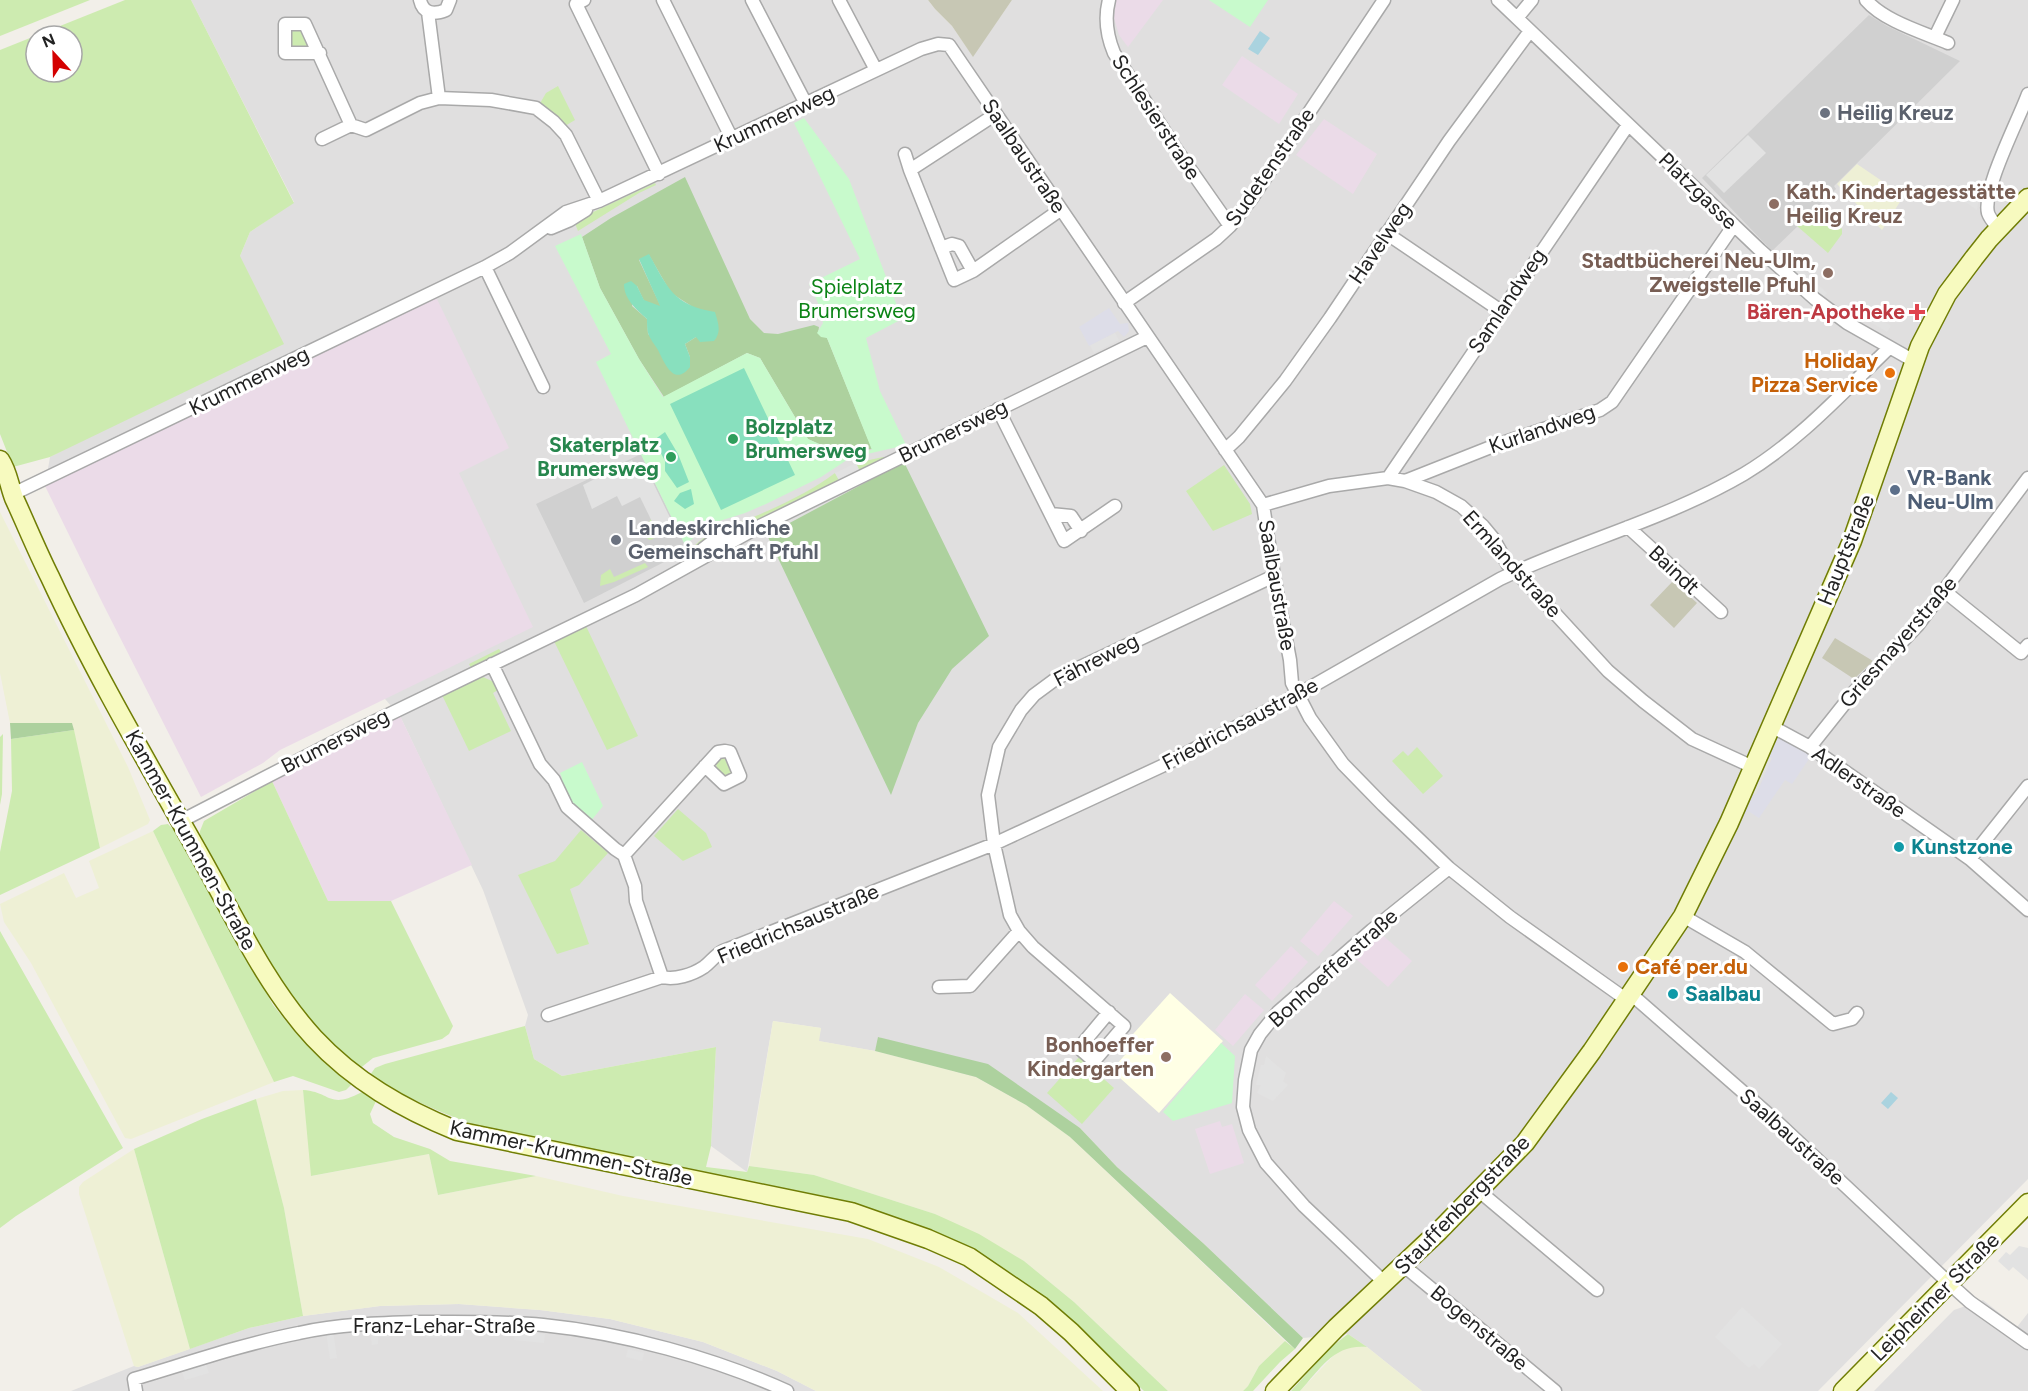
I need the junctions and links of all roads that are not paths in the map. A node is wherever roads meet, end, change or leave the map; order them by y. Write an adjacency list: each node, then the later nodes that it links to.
1 (420, 0): 13 (street)
2 (450, 0): 13 (street)
3 (583, 0): 31 (street)
4 (663, 0): 28 (street)
5 (752, 0): 23 (street)
6 (839, 0): 20 (street)
7 (1108, 0): 36 (street, Schlesierstraße)
8 (1384, 0): 36 (street, Sudetenstraße)
9 (1498, 0): 14 (street, Platzgasse)
10 (1532, 0): 14 (street)
11 (1866, 0): 16 (street)
12 (1953, 0): 16 (street)
13 (428, 12): 22 (street)
14 (1517, 18): 15 (street, Platzgasse)
15 (1530, 31): 25 (street, Platzgasse); 38 (street, Havelweg)
16 (1935, 37): 17 (street)
17 (1948, 43)
18 (949, 45): 20 (street, Krummenweg); 24 (street, Saalbaustraße)
19 (320, 53): 26 (street)
20 (876, 70): 23 (street, Krummenweg)
21 (2028, 94): 37 (street)
22 (439, 98): 26 (street); 33 (street)
23 (806, 104): 28 (street, Krummenweg)
24 (996, 114): 30 (street); 34 (street, Saalbaustraße)
25 (1628, 124): 35 (street, Platzgasse); 43 (street, Samlandweg)
26 (351, 125): 27 (street)
27 (322, 139)
28 (732, 139): 31 (street, Krummenweg)
29 (905, 154): 30 (street)
30 (910, 170): 39 (street)
31 (659, 174): 33 (street, Krummenweg)
32 (2028, 198): 37 (street, Hauptstraße)
33 (599, 201): 40 (street, Krummenweg)
34 (1060, 210): 41 (street); 42 (street, Saalbaustraße)
35 (1734, 225): 45 (street, Platzgasse); 54 (street, Kurlandweg)
36 (1230, 226): 42 (street, Sudetenstraße)
37 (1999, 229): 46 (street, Hauptstraße)
38 (1386, 233): 43 (street); 49 (street, Havelweg)
39 (941, 248): 41 (street); 41 (street)
40 (485, 267): 47 (street); 55 (street, Krummenweg)
41 (973, 271)
42 (1124, 303): 44 (street, Saalbaustraße)
43 (1501, 311): 51 (street, Samlandweg)
44 (1147, 337): 48 (street, Brumersweg); 49 (street, Saalbaustraße)
45 (1889, 348): 46 (street, Platzgasse); 59 (street, Friedrichsaustraße)
46 (1914, 361): 68 (street, Hauptstraße)
47 (543, 387)
48 (998, 409): 58 (street); 66 (street, Brumersweg)
49 (1225, 450): 56 (street, Saalbaustraße)
50 (0, 460): 55 (street, Kammer-Krummen-Straße)
51 (1388, 478): 54 (street, Ermlandstraße); 56 (street, Ermlandstraße)
52 (2028, 478): 63 (street, Griesmayerstraße)
53 (0, 479): 55 (street, Kammer-Krummen-Straße)
54 (1405, 481): 61 (street, Ermlandstraße)
55 (13, 494): 73 (street, Kammer-Krummen-Straße)
56 (1263, 505): 62 (street, Saalbaustraße)
57 (1116, 506): 60 (street)
58 (1051, 514): 60 (street); 60 (street)
59 (1628, 527): 61 (street, Friedrichsaustraße); 64 (street, Baindt)
60 (1081, 531)
61 (1515, 571): 67 (street, Friedrichsaustraße); 71 (street, Ermlandstraße)
62 (1274, 576): 67 (street, Saalbaustraße); 74 (street, Fähreweg)
63 (1943, 590): 65 (street); 69 (street, Griesmayerstraße)
64 (1721, 612)
65 (2028, 645)
66 (492, 664): 73 (street, Brumersweg); 75 (street)
67 (1297, 695): 74 (street, Friedrichsaustraße); 77 (street, Saalbaustraße)
68 (1771, 726): 69 (street, Adlerstraße); 71 (street, Hauptstraße)
69 (1810, 747): 76 (street, Adlerstraße)
70 (705, 766): 75 (street)
71 (1754, 767): 79 (street, Hauptstraße)
72 (2028, 786): 76 (street)
73 (181, 821): 96 (street, Kammer-Krummen-Straße)
74 (994, 843): 80 (street, Fähreweg); 81 (street, Friedrichsaustraße)
75 (624, 855): 81 (street)
76 (1970, 859): 78 (street, Adlerstraße)
77 (1449, 868): 83 (street, Saalbaustraße); 90 (street, Bonhoefferstraße)
78 (2028, 910)
79 (1683, 916): 83 (street, Hauptstraße); 85 (street)
80 (1018, 931): 82 (street); 84 (street)
81 (662, 977): 86 (street, Friedrichsaustraße)
82 (939, 987)
83 (1629, 997): 87 (street, Stauffenbergstraße); 91 (street, Saalbaustraße)
84 (1109, 1012)
85 (1857, 1013)
86 (548, 1015)
87 (1479, 1191): 89 (street, Stauffenbergstraße); 92 (street)
88 (2028, 1203): 91 (street, Leipheimer Straße)
89 (1404, 1266): 90 (street, Stauffenbergstraße); 98 (street, Bogenstraße)
90 (1386, 1283): 97 (street, Stauffenbergstraße)
91 (1950, 1284): 93 (street, Saalbaustraße); 99 (street, Leipheimer Straße)
92 (1597, 1290)
93 (2028, 1343)
94 (135, 1385): 95 (street, Franz-Lehar-Straße)
95 (787, 1391)
96 (1130, 1391)
97 (1275, 1391)
98 (1555, 1391)
99 (1843, 1391)

